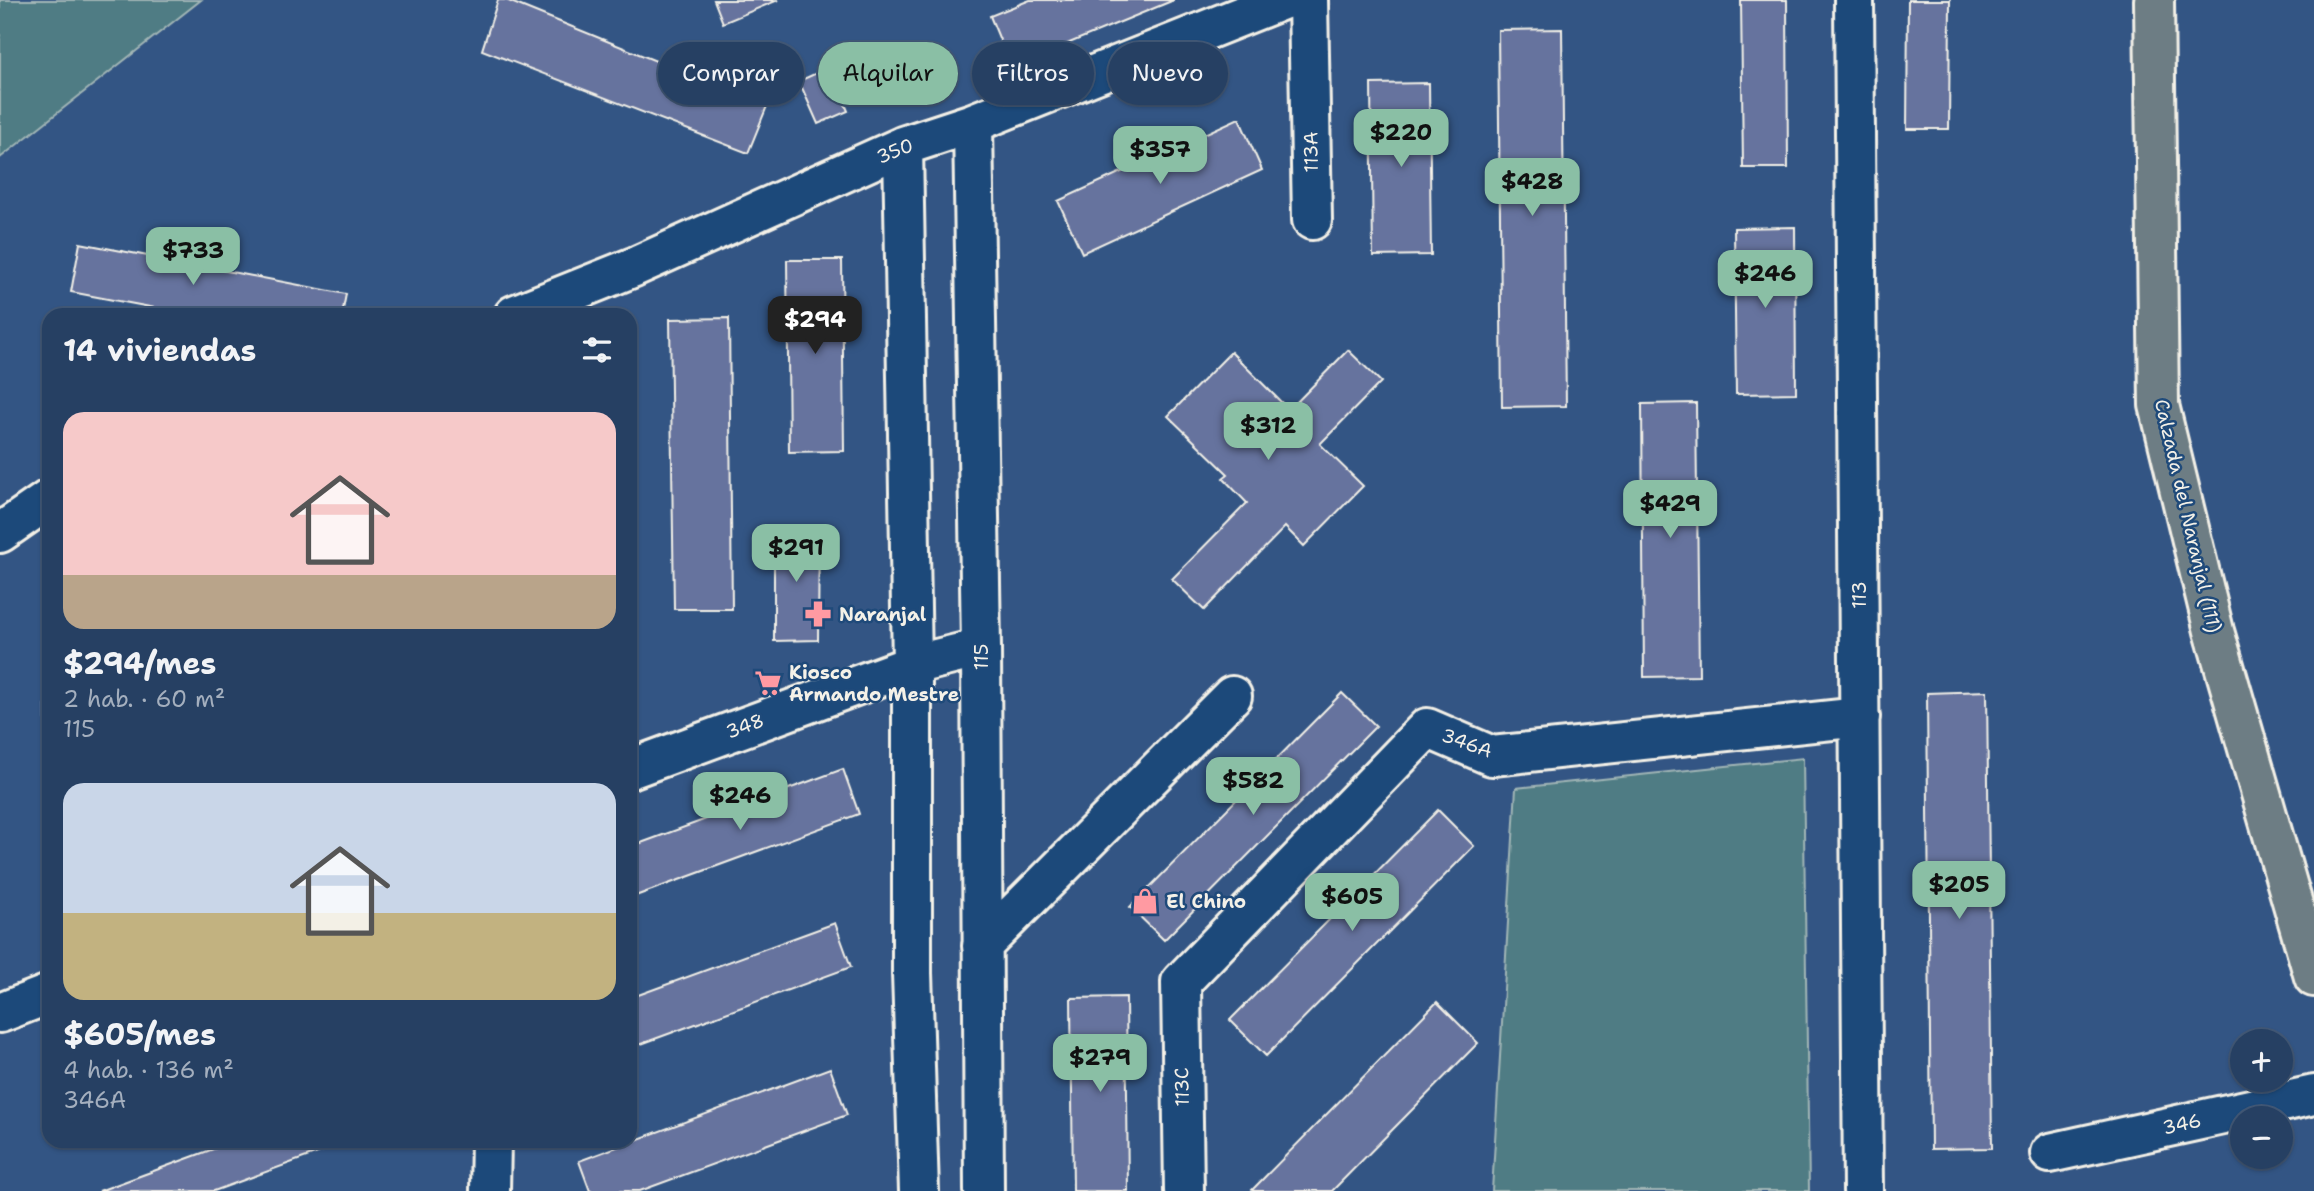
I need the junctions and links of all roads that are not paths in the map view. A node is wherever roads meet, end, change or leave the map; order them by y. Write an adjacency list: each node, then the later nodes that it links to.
1 (1282, 0): 5 (street, 350)
2 (1308, 0): 7 (street, 113A)
3 (1854, 0): 14 (street, 113)
4 (2154, 0): 17 (main road, Calzada del Naranjal (111))
5 (973, 123): 6 (street, 350); 11 (street, 115)
6 (903, 146): 8 (street, 350); 12 (street)
7 (1312, 220)
8 (532, 308)
9 (42, 503): 10 (street)
10 (0, 533)
11 (981, 648): 12 (street, 348); 16 (street, 115)
12 (912, 665): 15 (street, 348); 25 (street)
13 (1232, 696): 16 (street)
14 (1860, 717): 18 (street, 346A); 28 (street, 113)
15 (637, 766)
16 (982, 946): 26 (street, 115)
17 (2314, 976)
18 (1181, 982): 27 (street, 113C)
19 (42, 997): 20 (street)
20 (0, 1013)
21 (2314, 1095): 23 (street, 346)
22 (491, 1148): 24 (street)
23 (2050, 1153)
24 (490, 1191)
25 (919, 1191)
26 (984, 1191)
27 (1184, 1191)
28 (1863, 1191)

